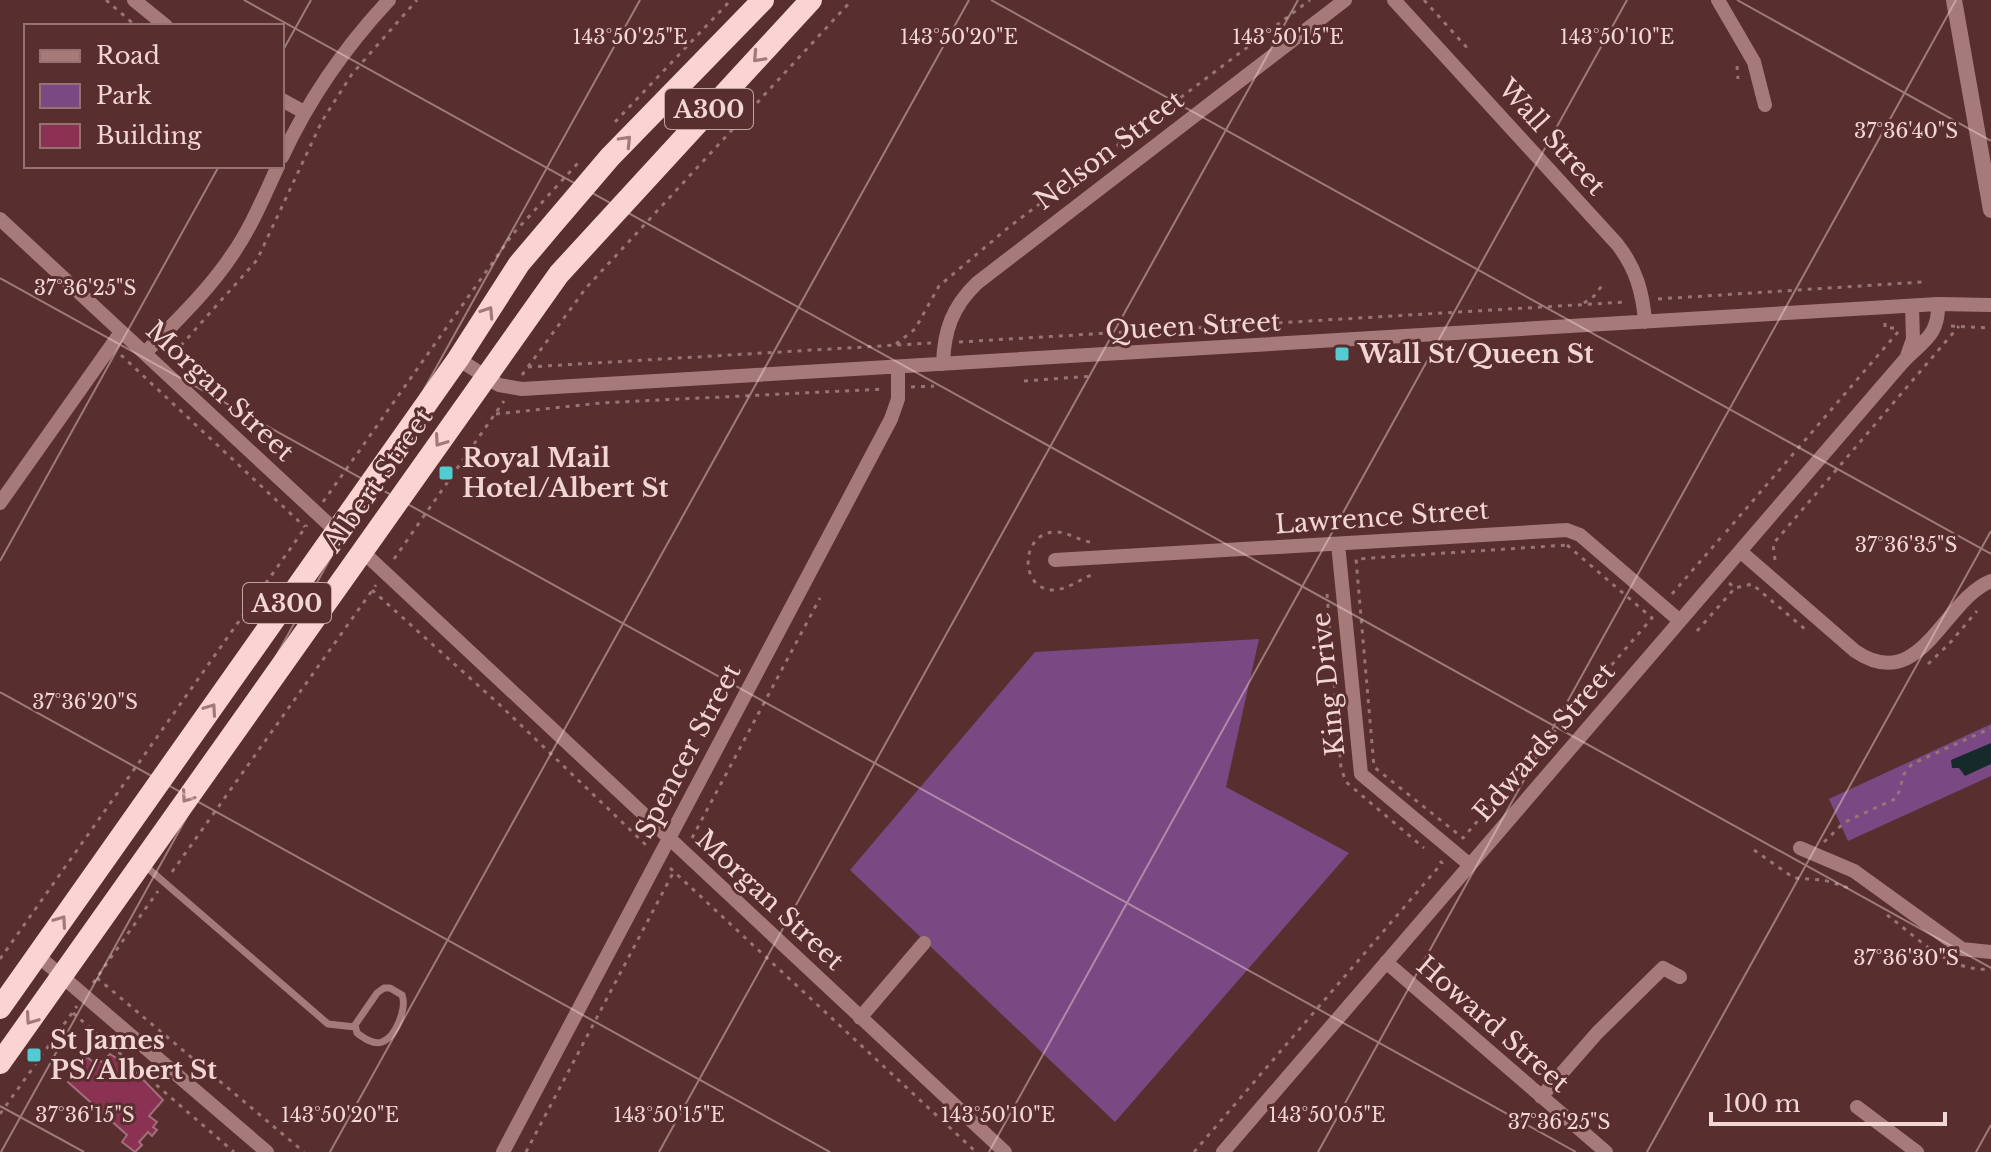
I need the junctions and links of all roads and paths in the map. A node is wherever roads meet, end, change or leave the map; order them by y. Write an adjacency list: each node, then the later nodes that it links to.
1 (106, 0): 15 (path)
2 (134, 0): 16 (street)
3 (389, 0): 20 (street)
4 (417, 0): 21 (path)
5 (731, 0): 22 (path)
6 (763, 0): 43 (highway, Albert Street / A300, one-way to 6)
7 (811, 0): 49 (highway, Albert Street / A300, one-way to 49)
8 (852, 0): 46 (path)
9 (1310, 0): 40 (path)
10 (1345, 0): 39 (street, Nelson Street)
11 (1394, 0): 30 (street, Wall Street)
12 (1424, 0): 17 (path)
13 (1718, 0): 19 (street)
14 (1954, 0): 26 (street)
15 (134, 24)
16 (164, 24)
17 (1469, 50)
18 (284, 101): 20 (street)
19 (1765, 105)
20 (304, 112): 23 (street)
21 (322, 121)
22 (614, 123)
23 (284, 153)
24 (584, 157): 56 (path)
25 (277, 168): 42 (street)
26 (1991, 210)
27 (0, 219): 38 (street, Morgan Street)
28 (1922, 282): 30 (path)
29 (1604, 283): 31 (path)
30 (1643, 300): 31 (path); 36 (street, Wall Street)
31 (1581, 304): 39 (path)
32 (1938, 304): 33 (street, Queen Street); 34 (street, Queen Street); 44 (street, Edwards Street)
33 (1991, 305)
34 (1912, 306): 35 (street, Queen Street); 44 (street, Edwards Street)
35 (1884, 309): 36 (street, Queen Street); 71 (path)
36 (1645, 322): 45 (street, Queen Street)
37 (1959, 326): 66 (path)
38 (121, 332): 41 (street); 42 (street, Morgan Street)
39 (944, 342): 40 (path); 45 (street, Nelson Street)
40 (893, 345): 46 (path)
41 (111, 346): 55 (street); 57 (path)
42 (145, 353): 56 (street, Morgan Street)
43 (458, 359): 49 (street, Queen Street); 58 (highway, Albert Street / A300)
44 (1902, 363): 62 (street, Edwards Street)
45 (943, 364): 47 (street, Queen Street)
46 (528, 367): 53 (path)
47 (898, 367): 52 (street, Spencer Street); 53 (street, Queen Street)
48 (1093, 376): 50 (path)
49 (485, 377): 53 (street, Queen Street); 61 (highway, Albert Street / A300, one-way to 61)
50 (1024, 381)
51 (934, 386): 52 (path)
52 (899, 388): 54 (path); 76 (street, Spencer Street)
53 (513, 389): 54 (path)
54 (496, 414): 64 (path)
55 (0, 503)
56 (316, 513): 57 (path); 58 (street, Morgan Street)
57 (305, 527): 92 (path)
58 (337, 532): 91 (highway, Albert Street / A300, one-way to 58)
59 (1096, 543): 65 (path)
60 (1338, 544): 63 (street, Lawrence Street); 73 (street, Lawrence Street); 84 (street, King Drive)
61 (362, 551): 64 (street, Morgan Street); 82 (highway, Albert Street / A300, one-way to 82)
62 (1740, 551): 66 (street); 73 (street, Edwards Street)
63 (1055, 560)
64 (385, 572): 70 (path); 76 (street, Morgan Street)
65 (1097, 573)
66 (1769, 576): 67 (street); 69 (path)
67 (1991, 581)
68 (1735, 588): 74 (path)
69 (1758, 589)
70 (372, 590): 81 (path); 86 (path)
71 (1673, 594)
72 (820, 598): 80 (path)
73 (1680, 621): 84 (street, Edwards Street)
74 (1697, 631)
75 (1991, 728): 79 (path)
76 (669, 838): 80 (street, Morgan Street); 81 (street, Spencer Street)
77 (1463, 838): 77 (path)
78 (1754, 850): 87 (path)
79 (1806, 850): 90 (street)
80 (684, 852): 85 (path); 101 (street, Morgan Street)
81 (658, 858): 85 (path); 110 (street, Spencer Street)
82 (141, 862): 86 (lane); 95 (highway, Albert Street / A300)
83 (1442, 863): 114 (path)
84 (1470, 865): 93 (street, Edwards Street)
85 (674, 872): 111 (path); 112 (path)
86 (164, 882): 97 (path); 102 (lane)
87 (1860, 894)
88 (1885, 913): 94 (path)
89 (924, 943): 101 (street)
90 (1991, 952)
91 (37, 955): 95 (street); 99 (highway, Albert Street / A300)
92 (0, 959)
93 (1386, 962): 104 (street, Howard Street); 115 (street, Edwards Street)
94 (1991, 969)
95 (61, 976): 98 (street); 103 (highway, Albert Street / A300, one-way to 103)
96 (1680, 977): 104 (street)
97 (97, 978): 98 (path); 109 (path)
98 (84, 996): 100 (path); 108 (street)
99 (0, 1008)
100 (73, 1013): 106 (path); 107 (path)
101 (860, 1018): 113 (street, Morgan Street)
102 (355, 1027): 102 (lane)
103 (0, 1063)
104 (1541, 1097): 116 (street, Howard Street)
105 (1857, 1107): 117 (street)
106 (0, 1114)
107 (234, 1152)
108 (267, 1152)
109 (304, 1152)
110 (503, 1152)
111 (526, 1152)
112 (976, 1152)
113 (1005, 1152)
114 (1194, 1152)
115 (1223, 1152)
116 (1606, 1152)
117 (1917, 1152)

